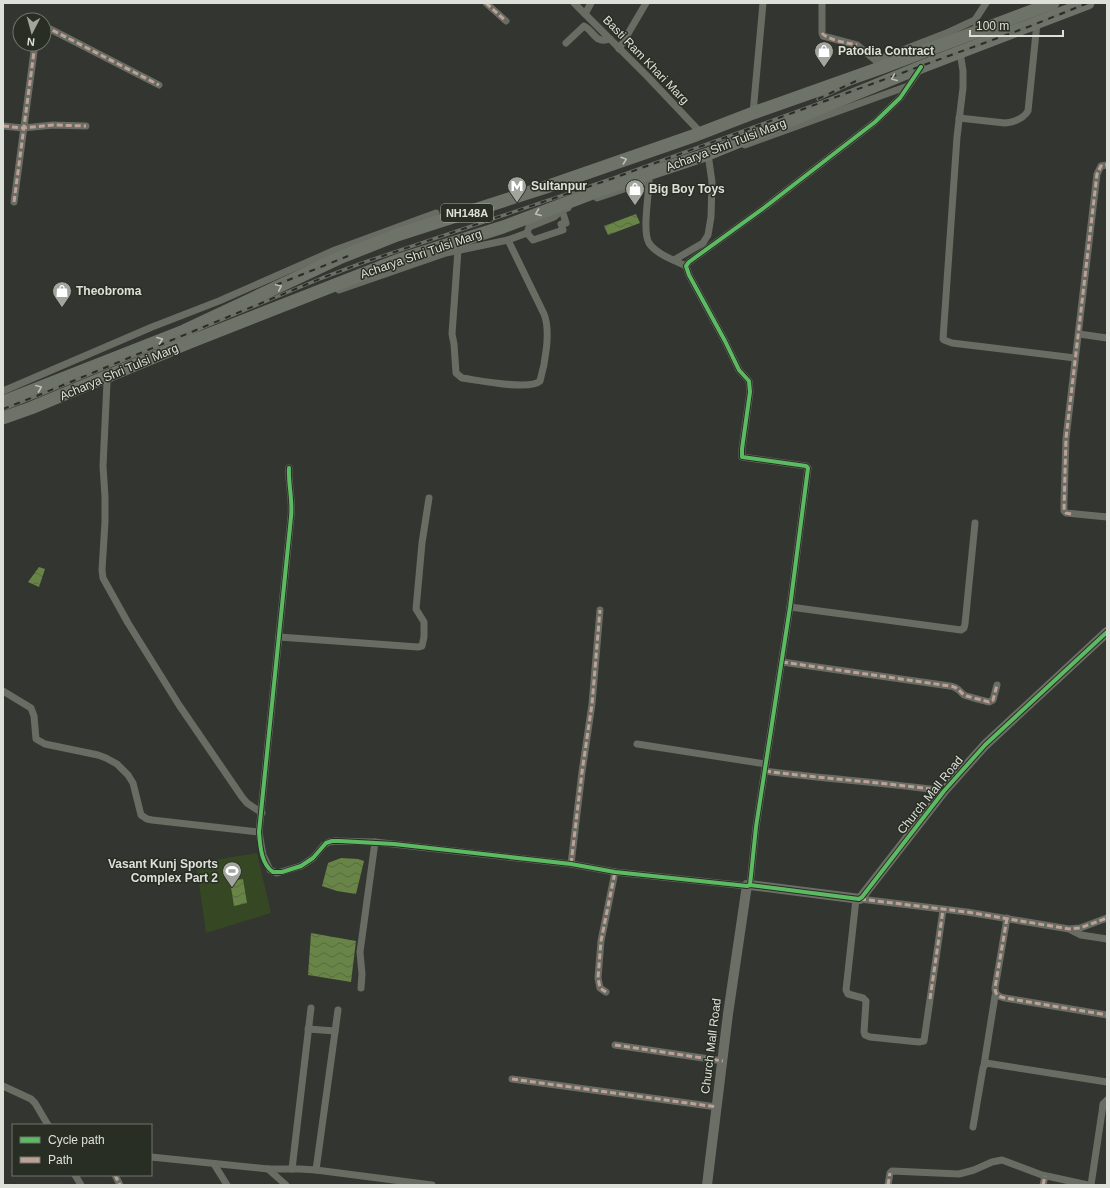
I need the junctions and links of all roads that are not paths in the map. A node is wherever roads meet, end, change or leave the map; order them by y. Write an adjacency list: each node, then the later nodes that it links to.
1 (486, 3): 11 (street)
2 (574, 3): 10 (street, Basti Ram Khari Marg)
3 (591, 3): 10 (street)
4 (646, 3): 17 (street)
5 (763, 3): 24 (street)
6 (822, 3): 20 (street)
7 (986, 3): 14 (street)
8 (1053, 3): 14 (highway, Acharya Shri Tulsi Marg / NH148A)
9 (1088, 3): 12 (highway, Acharya Shri Tulsi Marg / NH148A)
10 (585, 14): 15 (street, Basti Ram Khari Marg)
11 (506, 21)
12 (1037, 23): 14 (highway, Acharya Shri Tulsi Marg / NH148A); 25 (street)
13 (52, 30): 22 (street)
14 (978, 32): 19 (highway, Acharya Shri Tulsi Marg / NH148A); 20 (highway, Acharya Shri Tulsi Marg / NH148A)
15 (610, 39): 16 (street); 17 (street, Basti Ram Khari Marg)
16 (566, 43)
17 (620, 48): 29 (street, Basti Ram Khari Marg)
18 (33, 52): 28 (street)
19 (960, 52): 21 (highway, Acharya Shri Tulsi Marg / NH148A); 25 (street)
20 (880, 64): 24 (highway, Acharya Shri Tulsi Marg / NH148A)
21 (921, 67): 23 (street); 30 (highway, Acharya Shri Tulsi Marg / NH148A, one-way to 30)
22 (159, 85)
23 (909, 86): 30 (street); 42 (street)
24 (753, 113): 29 (highway, Acharya Shri Tulsi Marg / NH148A)
25 (959, 118): 45 (street)
26 (3, 126): 28 (street)
27 (86, 126): 28 (street)
28 (23, 128): 35 (street)
29 (701, 133): 32 (highway, Acharya Shri Tulsi Marg / NH148A, one-way to 29)
30 (708, 156): 33 (street); 34 (highway, Acharya Shri Tulsi Marg / NH148A); 41 (street)
31 (1107, 165): 43 (street)
32 (599, 169): 34 (highway); 48 (highway, Acharya Shri Tulsi Marg / NH148A, one-way to 32)
33 (649, 180): 36 (street); 41 (street)
34 (606, 188): 49 (highway, Acharya Shri Tulsi Marg / NH148A, one-way to 49)
35 (14, 202)
36 (562, 210): 38 (street); 38 (street)
37 (436, 213): 47 (street)
38 (527, 233): 39 (street)
39 (508, 240): 40 (street); 40 (street)
40 (458, 250): 46 (street)
41 (674, 260): 42 (street)
42 (686, 266): 55 (street)
43 (1079, 334): 44 (street); 45 (street)
44 (1107, 338)
45 (1075, 358): 53 (street)
46 (106, 382): 50 (street); 65 (street)
47 (3, 391)
48 (3, 402)
49 (3, 418)
50 (3, 422)
51 (289, 468): 58 (street)
52 (429, 498): 58 (street)
53 (1107, 517)
54 (975, 523): 55 (street)
55 (790, 607): 59 (street)
56 (600, 610): 68 (street)
57 (1107, 632): 64 (street, Church Mall Road)
58 (280, 637): 65 (street)
59 (782, 662): 60 (street); 63 (street)
60 (997, 685)
61 (3, 691): 66 (street)
62 (638, 744): 63 (street)
63 (765, 767): 64 (street); 70 (street)
64 (944, 791): 71 (street, Church Mall Road)
65 (262, 813): 66 (street)
66 (259, 832): 67 (street)
67 (375, 842): 68 (street); 77 (street)
68 (571, 864): 69 (street)
69 (615, 872): 70 (street); 78 (street)
70 (748, 885): 71 (street); 86 (street, Church Mall Road)
71 (858, 899): 72 (street); 72 (street)
72 (944, 910): 73 (street)
73 (1006, 918): 75 (street); 82 (street)
74 (1107, 918): 75 (street)
75 (1069, 929): 76 (street)
76 (1107, 939)
77 (361, 988)
78 (606, 992)
79 (995, 996): 87 (street)
80 (311, 1008): 83 (street)
81 (338, 1010): 84 (street)
82 (1107, 1015)
83 (308, 1029): 84 (street); 98 (street)
84 (335, 1031): 99 (street)
85 (615, 1045): 86 (street)
86 (723, 1061): 92 (street, Church Mall Road)
87 (984, 1065): 89 (street); 94 (street)
88 (512, 1079): 92 (street)
89 (1107, 1082)
90 (3, 1086): 93 (street)
91 (1107, 1100): 112 (street)
92 (717, 1107): 109 (street, Church Mall Road)
93 (47, 1124)
94 (973, 1127)
95 (152, 1157): 96 (street)
96 (214, 1164): 97 (street); 106 (street)
97 (268, 1169): 98 (street); 107 (street)
98 (292, 1169): 99 (street)
99 (316, 1170): 103 (street)
100 (76, 1176): 104 (street)
101 (116, 1176): 105 (street)
102 (1044, 1176): 110 (street); 111 (street); 112 (street)
103 (405, 1183): 108 (street)
104 (81, 1185)
105 (120, 1185)
106 (227, 1185)
107 (286, 1185)
108 (432, 1185)
109 (707, 1185)
110 (888, 1185)
111 (1043, 1185)
112 (1090, 1185)

